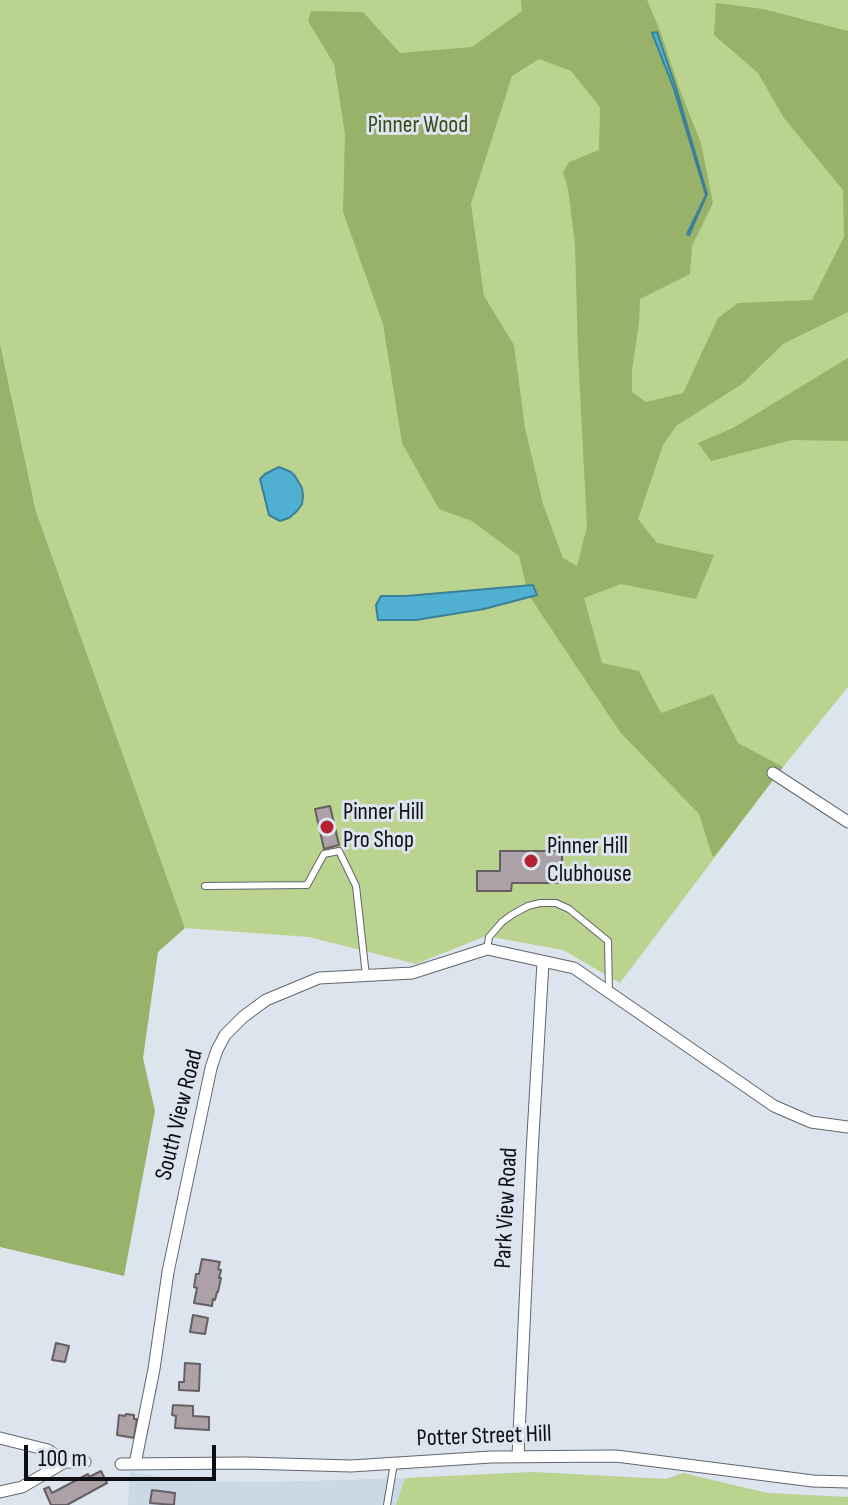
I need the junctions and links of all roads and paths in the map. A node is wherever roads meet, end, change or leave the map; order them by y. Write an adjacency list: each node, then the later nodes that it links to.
1 (773, 773): 2 (street)
2 (848, 822)
3 (205, 886): 6 (lane)
4 (487, 949): 5 (street); 6 (street, South View Road); 7 (lane)
5 (543, 962): 7 (street); 10 (street, Park View Road)
6 (366, 976): 15 (street, South View Road)
7 (609, 993): 8 (street)
8 (848, 1127)
9 (0, 1438): 11 (street)
10 (518, 1456): 13 (street, Potter Street Hill); 16 (street, Potter Street Hill)
11 (65, 1462): 12 (street); 17 (street)
12 (85, 1462)
13 (394, 1463): 15 (street, Potter Street Hill); 18 (lane)
14 (121, 1464): 15 (street, Potter Street Hill)
15 (135, 1464)
16 (848, 1482)
17 (0, 1492)
18 (387, 1505)

